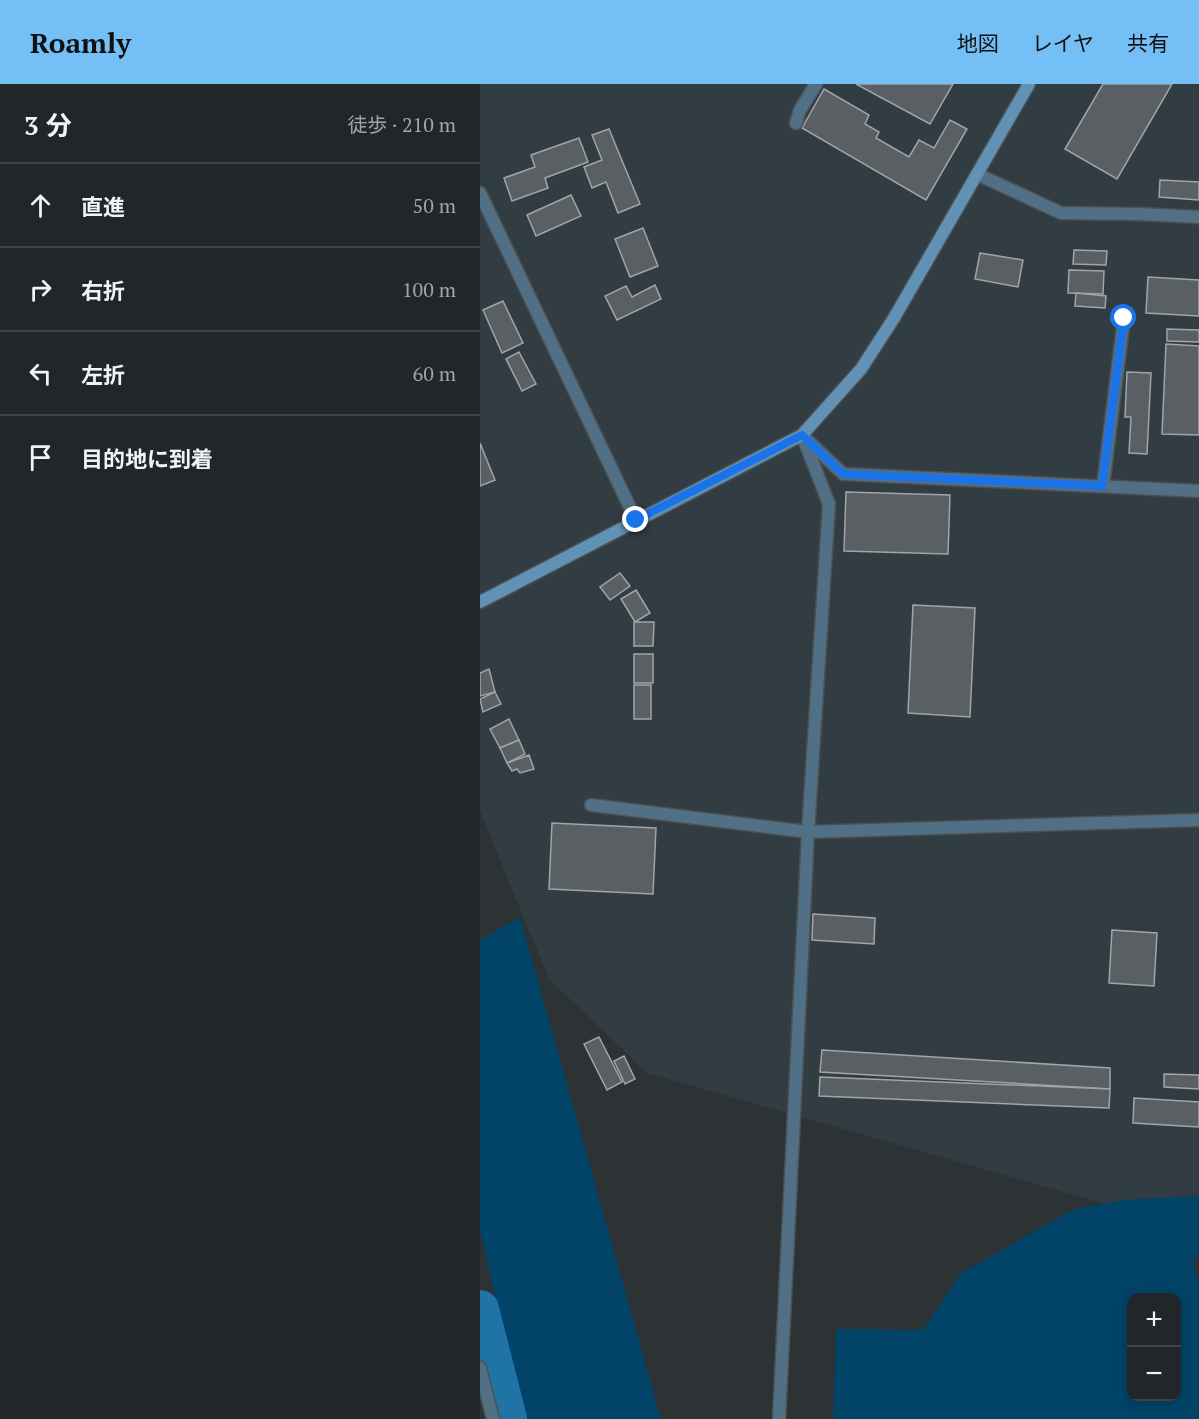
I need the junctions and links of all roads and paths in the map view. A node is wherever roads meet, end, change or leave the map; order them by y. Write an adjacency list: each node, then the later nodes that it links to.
1 (816, 84): 3 (street)
2 (1029, 84): 4 (street)
3 (796, 123)
4 (977, 174): 6 (street); 8 (street)
5 (480, 193): 11 (street)
6 (1199, 217)
7 (1124, 318): 9 (street)
8 (802, 435): 9 (street); 11 (street); 15 (street)
9 (1102, 486): 10 (street)
10 (1199, 490)
11 (636, 520): 12 (street)
12 (480, 602)
13 (591, 805): 15 (street)
14 (1199, 820): 15 (street)
15 (808, 832): 18 (street)
16 (480, 1368): 17 (street)
17 (493, 1419)
18 (779, 1419)

